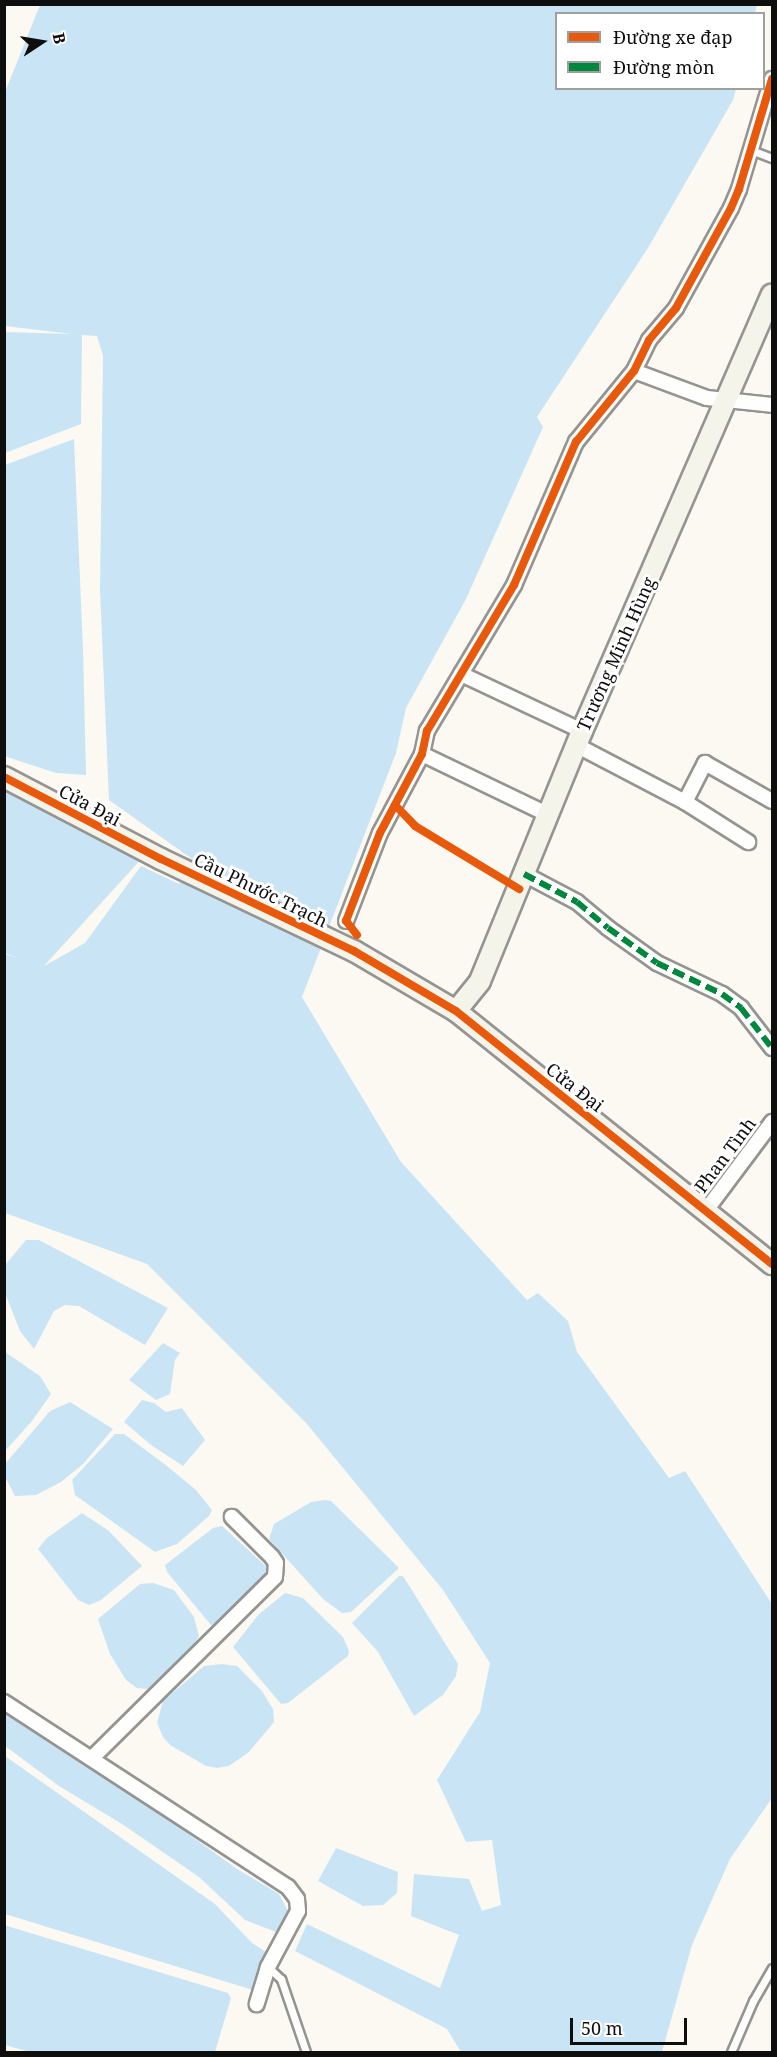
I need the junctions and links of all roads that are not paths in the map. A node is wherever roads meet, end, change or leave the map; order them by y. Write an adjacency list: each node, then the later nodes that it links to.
1 (772, 79): 2 (street)
2 (751, 150): 3 (lane); 5 (street)
3 (772, 158)
4 (772, 295): 6 (street, Trương Minh Hùng)
5 (634, 371): 6 (street); 8 (street)
6 (727, 400): 7 (street); 9 (street, Trương Minh Hùng)
7 (772, 405)
8 (461, 674): 9 (street); 10 (street)
9 (579, 738): 13 (street); 14 (street, Trương Minh Hùng)
10 (422, 754): 14 (street); 18 (street)
11 (4, 777): 16 (street, Cửa Đại)
12 (772, 801): 13 (street)
13 (685, 802): 15 (street)
14 (549, 815): 17 (street, Trương Minh Hùng)
15 (748, 842)
16 (161, 859): 19 (street, Cầu Phước Trạch)
17 (524, 874): 20 (street, Trương Minh Hùng); 21 (street)
18 (346, 921)
19 (348, 949): 20 (street, Cửa Đại)
20 (456, 1011): 23 (street, Cửa Đại)
21 (772, 1048)
22 (772, 1122): 23 (street, Phan Tình)
23 (707, 1209): 24 (street, Cửa Đại)
24 (772, 1264)
25 (232, 1517): 27 (street)
26 (4, 1702): 27 (street)
27 (92, 1758): 28 (street)
28 (268, 1967): 30 (street); 31 (lane)
29 (772, 1968): 32 (lane)
30 (257, 2004)
31 (306, 2052)
32 (731, 2052)

